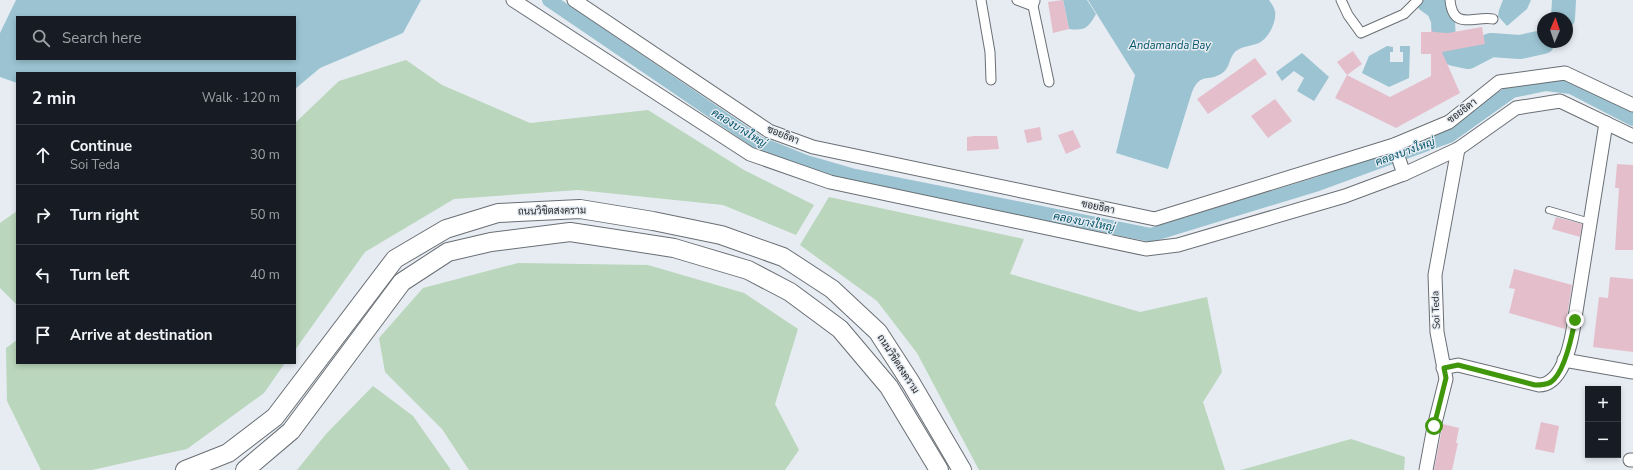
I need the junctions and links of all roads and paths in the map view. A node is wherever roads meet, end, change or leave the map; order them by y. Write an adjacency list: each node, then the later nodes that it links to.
1 (513, 0): 17 (street)
2 (574, 0): 15 (street, ซอยธิดา)
3 (981, 0): 10 (street)
4 (1017, 0): 8 (street)
5 (1341, 0): 6 (street)
6 (1418, 0)
7 (1450, 0): 9 (street)
8 (1034, 3): 11 (street)
9 (1492, 19)
10 (991, 80)
11 (1049, 82)
12 (1633, 105): 15 (street, ซอยธิดา)
13 (1606, 123): 14 (street); 16 (street); 19 (street)
14 (1633, 136)
15 (1394, 145): 17 (street)
16 (1458, 149): 17 (street); 21 (street, Soi Teda)
17 (1404, 174)
18 (1549, 210): 19 (lane)
19 (1590, 222): 20 (street)
20 (1564, 360): 21 (street); 22 (street)
21 (1444, 368): 27 (street, Soi Teda)
22 (1633, 372)
23 (185, 470): 26 (main road, ถนนวิชิตสงคราม)
24 (245, 470): 25 (main road, ถนนวิชิตสงคราม)
25 (939, 470)
26 (962, 470)
27 (1426, 470)

